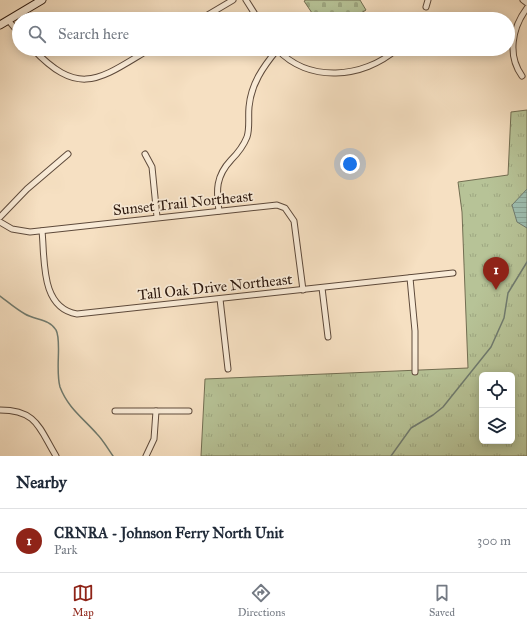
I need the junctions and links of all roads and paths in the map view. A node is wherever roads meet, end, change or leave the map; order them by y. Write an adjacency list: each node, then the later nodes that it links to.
1 (42, 0): 9 (street)
2 (233, 0): 10 (street)
3 (246, 0): 11 (street)
4 (428, 0): 7 (street)
5 (524, 0): 6 (street)
6 (527, 3)
7 (426, 7)
8 (527, 8): 16 (street)
9 (22, 12)
10 (213, 12)
11 (254, 12)
12 (12, 18): 13 (street)
13 (8, 20): 14 (street); 15 (street)
14 (0, 25)
15 (12, 25)
16 (515, 30)
17 (40, 56): 18 (street)
18 (138, 56)
19 (273, 56): 26 (street)
20 (284, 56): 21 (street)
21 (387, 56)
22 (513, 56): 23 (street)
23 (522, 76)
24 (68, 154): 27 (street)
25 (145, 154): 28 (street)
26 (219, 211): 28 (street, Sunset Trail Northeast); 34 (street, Sunset Trail Northeast)
27 (0, 217)
28 (157, 217): 30 (street, Sunset Trail Northeast)
29 (0, 222): 30 (street, Sunset Trail Northeast)
30 (42, 231): 35 (street, Tall Oak Drive Northeast)
31 (453, 273): 32 (street, Tall Oak Drive Northeast)
32 (410, 278): 33 (street, Tall Oak Drive Northeast); 38 (street)
33 (322, 288): 34 (street, Tall Oak Drive Northeast); 36 (street)
34 (303, 290): 35 (street, Tall Oak Drive Northeast)
35 (220, 299): 37 (street)
36 (328, 337)
37 (228, 369)
38 (415, 372)
39 (0, 410): 43 (street)
40 (115, 411): 41 (street)
41 (156, 411): 42 (street); 44 (street)
42 (189, 411)
43 (56, 456)
44 (146, 456)

